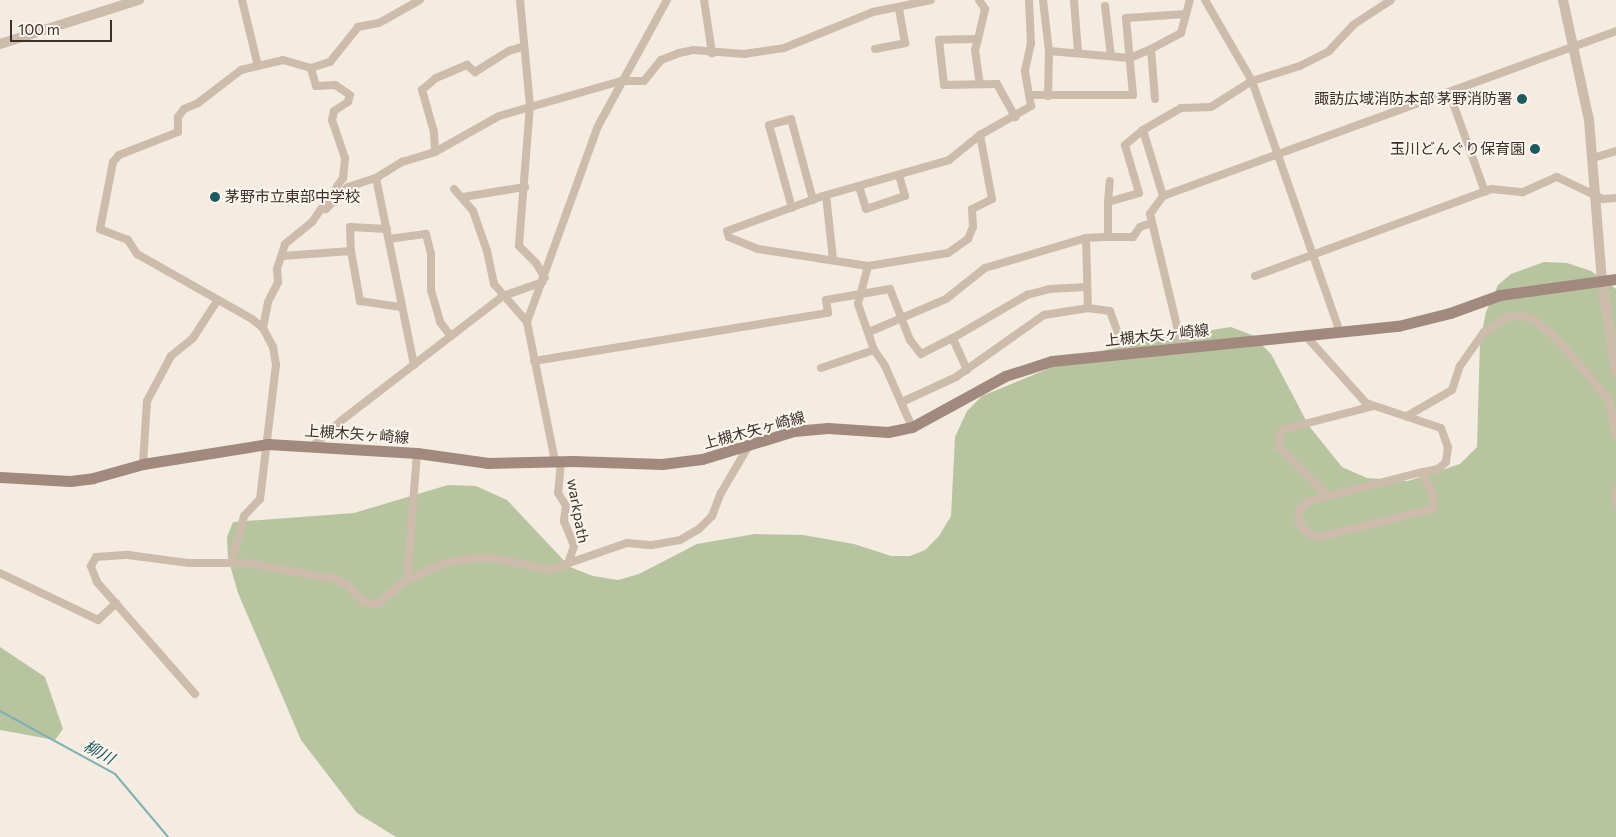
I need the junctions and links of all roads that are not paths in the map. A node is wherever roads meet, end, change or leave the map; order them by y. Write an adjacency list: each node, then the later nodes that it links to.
1 (139, 0): 21 (street)
2 (242, 0): 31 (street)
3 (420, 0): 32 (street)
4 (520, 0): 23 (street)
5 (667, 0): 33 (street)
6 (705, 0): 28 (street)
7 (931, 0): 17 (street)
8 (978, 0): 20 (street)
9 (1029, 0): 37 (street)
10 (1043, 0): 26 (street)
11 (1190, 0): 18 (street)
12 (1206, 0): 34 (street)
13 (1391, 0): 34 (street)
14 (1563, 0): 22 (street)
15 (1074, 1): 27 (street)
16 (1105, 6): 29 (street)
17 (899, 8): 24 (street); 28 (street)
18 (1186, 14): 25 (street); 30 (street)
19 (1616, 32): 22 (street)
20 (978, 39): 35 (street); 35 (street)
21 (0, 44)
22 (1572, 46): 36 (street); 47 (street)
23 (522, 48): 40 (street); 45 (street)
24 (875, 49)
25 (1151, 49): 30 (street); 39 (street)
26 (1049, 50): 27 (street); 38 (street)
27 (1078, 52): 29 (street)
28 (712, 53): 33 (street)
29 (1111, 56): 30 (street)
30 (1130, 58): 38 (street)
31 (258, 66): 32 (street); 81 (street)
32 (311, 68): 63 (street)
33 (621, 81): 40 (street); 76 (street)
34 (1252, 81): 42 (street); 46 (street)
35 (980, 84): 41 (street)
36 (1449, 92): 46 (street); 54 (street)
37 (1030, 95): 38 (street); 41 (street)
38 (1048, 96)
39 (1155, 99)
40 (530, 105): 45 (street); 52 (street)
41 (1015, 117): 43 (street)
42 (1143, 130): 56 (street); 61 (street)
43 (980, 135): 48 (street); 73 (street)
44 (1616, 151): 47 (street)
45 (435, 152): 49 (street)
46 (1279, 155): 56 (street); 70 (street)
47 (1593, 158): 58 (street)
48 (899, 175): 51 (street); 51 (street)
49 (376, 178): 63 (street); 65 (street)
50 (1110, 181): 61 (street)
51 (859, 186): 55 (street)
52 (525, 187): 57 (street); 76 (street)
53 (454, 189): 57 (street)
54 (1485, 192): 58 (street); 70 (street)
55 (826, 195): 60 (street); 72 (street)
56 (1163, 196): 64 (street)
57 (463, 197): 80 (street)
58 (1597, 197): 59 (street); 77 (street)
59 (1616, 198)
60 (813, 200): 62 (street); 62 (street)
61 (1108, 202): 66 (street)
62 (792, 208): 72 (street)
63 (322, 209): 71 (street)
64 (1151, 224): 66 (street); 93 (street)
65 (387, 229): 68 (street); 69 (street)
66 (1108, 237): 67 (street)
67 (1086, 238): 78 (street); 84 (street)
68 (389, 239): 82 (street); 90 (street)
69 (351, 251): 71 (street); 82 (street)
70 (1315, 254): 74 (street); 88 (street)
71 (282, 256): 86 (street)
72 (833, 259): 73 (street)
73 (868, 266): 79 (street)
74 (1255, 276)
75 (1616, 279): 77 (main road, 上槻木矢ヶ崎線)
76 (544, 280): 80 (street); 85 (street)
77 (1602, 282): 88 (main road, 上槻木矢ヶ崎線); 92 (street)
78 (1086, 287): 83 (street); 91 (street)
79 (860, 293): 84 (street); 87 (street); 96 (street)
80 (506, 295): 85 (street); 90 (street)
81 (217, 301): 86 (street); 111 (street)
82 (400, 307): 97 (street)
83 (1088, 308): 95 (street); 99 (street)
84 (900, 318): 87 (street); 91 (street)
85 (527, 322): 96 (street, warkpath)
86 (263, 328): 106 (street)
87 (868, 332): 94 (street)
88 (1340, 332): 89 (main road, 上槻木矢ヶ崎線)
89 (1305, 335): 93 (main road, 上槻木矢ヶ崎線); 102 (street)
90 (451, 336): 97 (street)
91 (953, 338): 99 (street)
92 (1612, 340): 100 (street)
93 (1182, 347): 95 (main road, 上槻木矢ヶ崎線)
94 (874, 350): 98 (street); 101 (street)
95 (1125, 353): 104 (main road, 上槻木矢ヶ崎線)
96 (534, 361): 110 (street, warkpath)
97 (414, 365): 107 (street)
98 (821, 368)
99 (967, 370): 101 (street)
100 (1616, 372)
101 (902, 402): 104 (street)
102 (1373, 406): 103 (street); 115 (street)
103 (1407, 416): 105 (street); 112 (street)
104 (912, 427): 108 (main road, 上槻木矢ヶ崎線)
105 (1616, 436)
106 (268, 444): 107 (main road, 上槻木矢ヶ崎線); 111 (main road, 上槻木矢ヶ崎線); 117 (street)
107 (313, 446): 109 (main road, 上槻木矢ヶ崎線)
108 (748, 447): 110 (main road, 上槻木矢ヶ崎線); 118 (street)
109 (417, 453): 110 (main road, 上槻木矢ヶ崎線); 120 (street)
110 (558, 461): 118 (street, warkpath)
111 (143, 464): 113 (main road, 上槻木矢ヶ崎線)
112 (1422, 472): 115 (street); 115 (street)
113 (0, 477)
114 (1616, 490): 116 (street)
115 (1328, 496)
116 (1616, 504)
117 (231, 562): 120 (street); 121 (street)
118 (567, 566): 120 (street)
119 (0, 573): 121 (street)
120 (407, 580)
121 (116, 603): 122 (street)
122 (195, 694)

